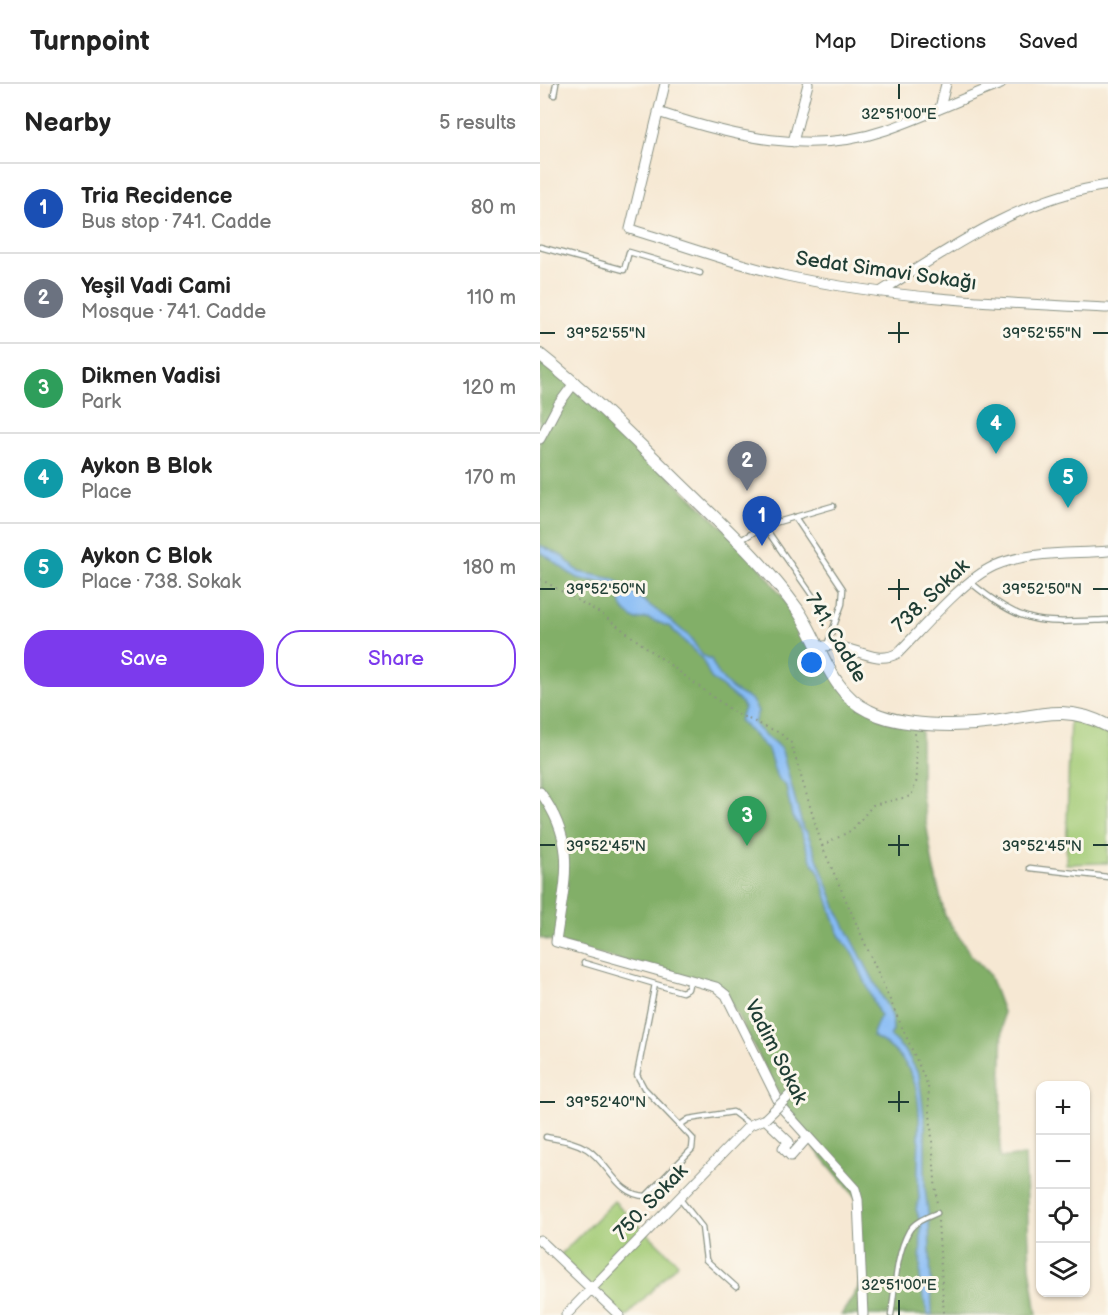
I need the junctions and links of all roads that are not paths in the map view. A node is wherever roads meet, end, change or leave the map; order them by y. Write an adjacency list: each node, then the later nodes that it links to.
1 (556, 84): 6 (lane)
2 (665, 84): 8 (street)
3 (808, 84): 9 (street)
4 (946, 84): 7 (street)
5 (1001, 84): 7 (street)
6 (554, 95)
7 (940, 108): 9 (street)
8 (658, 112): 9 (street); 13 (street, Sedat Simavi Sokağı)
9 (793, 142)
10 (1108, 185): 13 (street)
11 (540, 247): 12 (lane)
12 (700, 273)
13 (880, 292): 14 (street, Sedat Simavi Sokağı)
14 (1108, 308)
15 (540, 354): 16 (street, 741. Cadde)
16 (575, 382): 17 (street); 21 (street, 741. Cadde)
17 (540, 439)
18 (833, 506): 19 (lane)
19 (795, 517): 20 (lane); 24 (lane)
20 (764, 526): 21 (lane); 24 (lane)
21 (739, 542): 26 (street, 741. Cadde)
22 (1108, 552): 23 (street, 738. Sokak)
23 (970, 582): 25 (lane); 26 (street, 738. Sokak)
24 (836, 619): 26 (lane)
25 (1108, 620)
26 (823, 647): 27 (street, 741. Cadde)
27 (1108, 726)
28 (540, 792): 32 (street, Vadim Sokak)
29 (1030, 868): 30 (lane)
30 (1108, 877)
31 (584, 963): 33 (lane)
32 (690, 980): 33 (lane); 39 (street, Vadim Sokak)
33 (655, 984): 36 (lane)
34 (794, 1091): 35 (street, bridge)
35 (765, 1119): 37 (street, 750. Sokak); 39 (street)
36 (680, 1125): 37 (lane); 38 (lane)
37 (750, 1125): 40 (street, 750. Sokak)
38 (546, 1137)
39 (807, 1138): 47 (street, Vadim Sokak)
40 (680, 1198): 43 (lane); 44 (street, 750. Sokak)
41 (937, 1213): 48 (lane)
42 (540, 1240): 44 (street)
43 (736, 1287)
44 (593, 1289): 45 (street, 750. Sokak); 46 (street)
45 (566, 1315)
46 (619, 1315)
47 (863, 1315)
48 (891, 1315)

